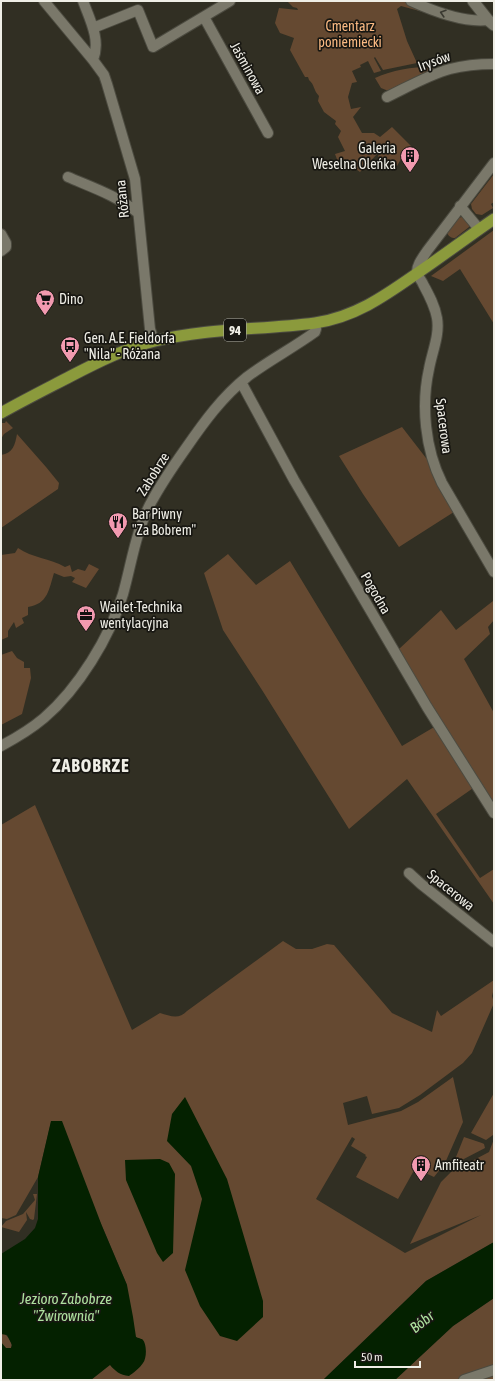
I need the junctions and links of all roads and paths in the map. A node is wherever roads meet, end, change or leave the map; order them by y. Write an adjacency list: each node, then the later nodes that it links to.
1 (44, 1): 9 (street, Różana)
2 (82, 1): 8 (street)
3 (230, 1): 6 (street)
4 (411, 1): 7 (street, one-way to 4)
5 (473, 1): 7 (main road)
6 (204, 17): 8 (street); 12 (street, Jaśminowa)
7 (491, 22)
8 (93, 28): 9 (street)
9 (93, 60): 16 (street, Różana)
10 (494, 64): 11 (street, Irysów)
11 (387, 97)
12 (268, 133)
13 (494, 163): 15 (street)
14 (68, 177): 16 (street)
15 (460, 206): 18 (street); 21 (street)
16 (138, 212): 23 (street, Różana)
17 (494, 219): 18 (main road, 94)
18 (479, 229): 21 (main road, 94)
19 (1, 234): 20 (street)
20 (1, 251)
21 (417, 273): 22 (main road, 94); 26 (street, Spacerowa)
22 (315, 323): 23 (main road, 94); 24 (street, Zabobrze)
23 (154, 341): 25 (main road, 94)
24 (241, 382): 27 (street, Zabobrze); 28 (street, Pogodna)
25 (1, 413)
26 (494, 572)
27 (1, 746)
28 (494, 813)
29 (409, 873): 30 (street, Spacerowa)
30 (494, 942)
31 (494, 1370): 32 (street)
32 (464, 1380)

